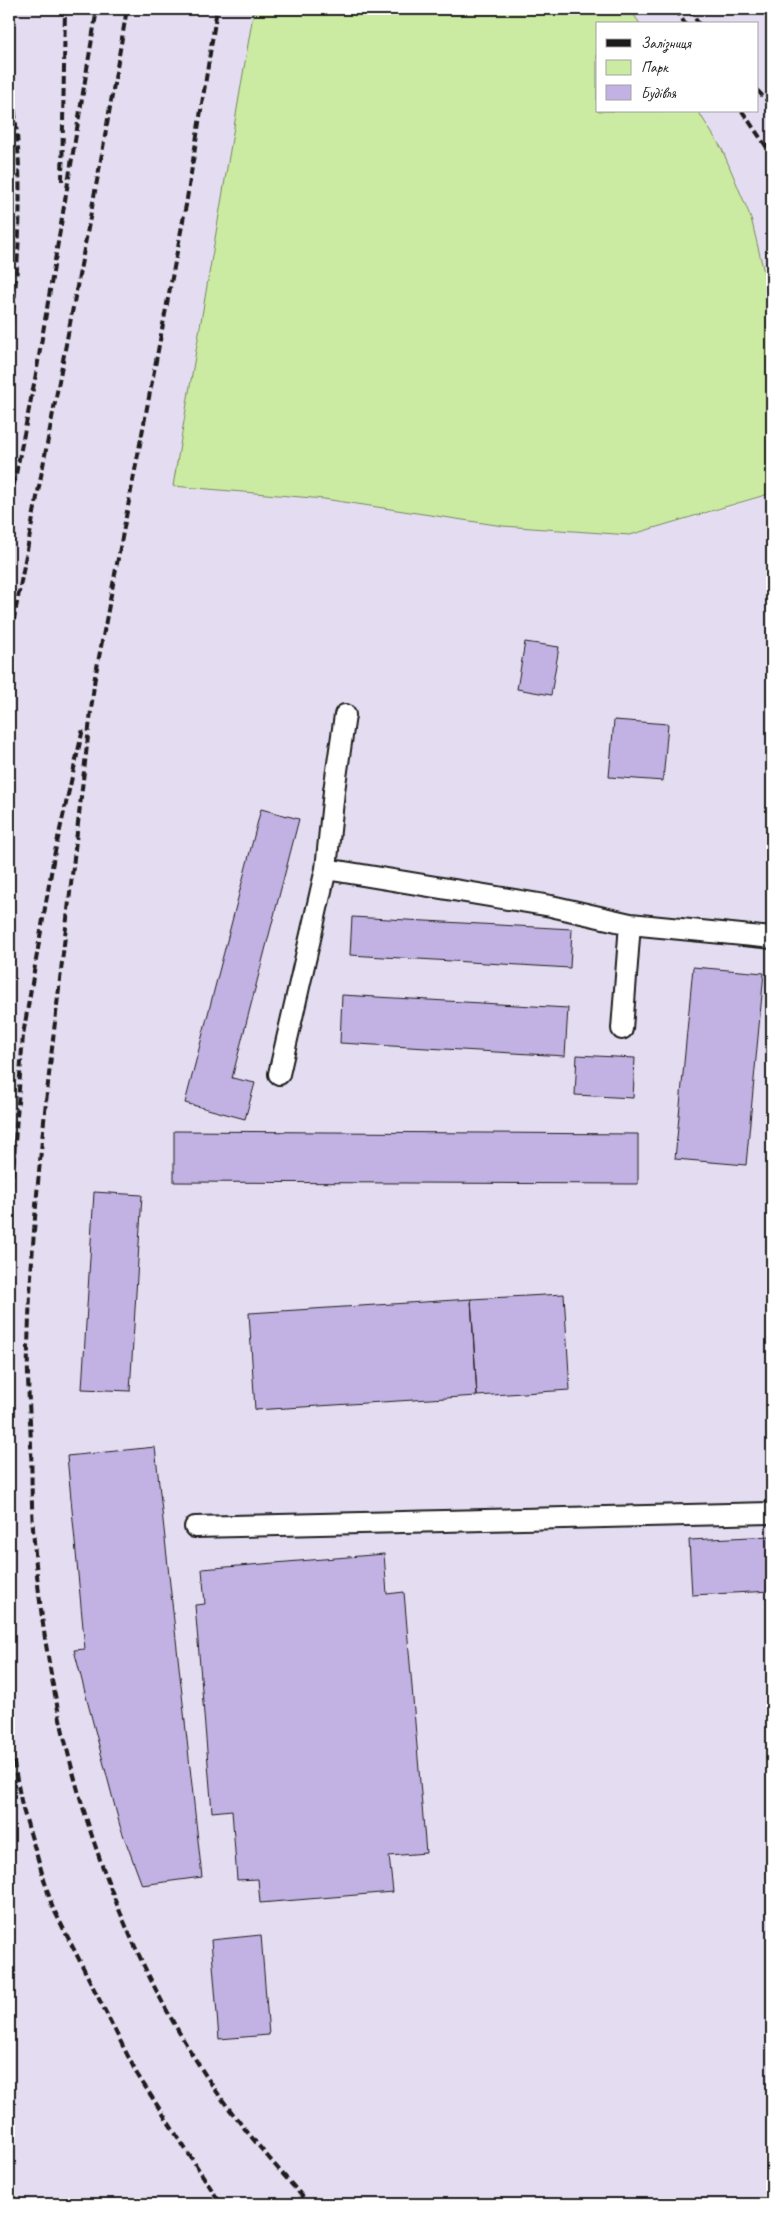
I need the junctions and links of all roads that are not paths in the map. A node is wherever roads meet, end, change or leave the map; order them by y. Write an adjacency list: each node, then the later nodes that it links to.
1 (345, 714): 2 (lane)
2 (326, 869): 3 (lane); 6 (lane)
3 (630, 924): 4 (lane); 5 (lane)
4 (772, 938)
5 (622, 1029)
6 (279, 1074)
7 (772, 1512): 8 (lane)
8 (195, 1527)

